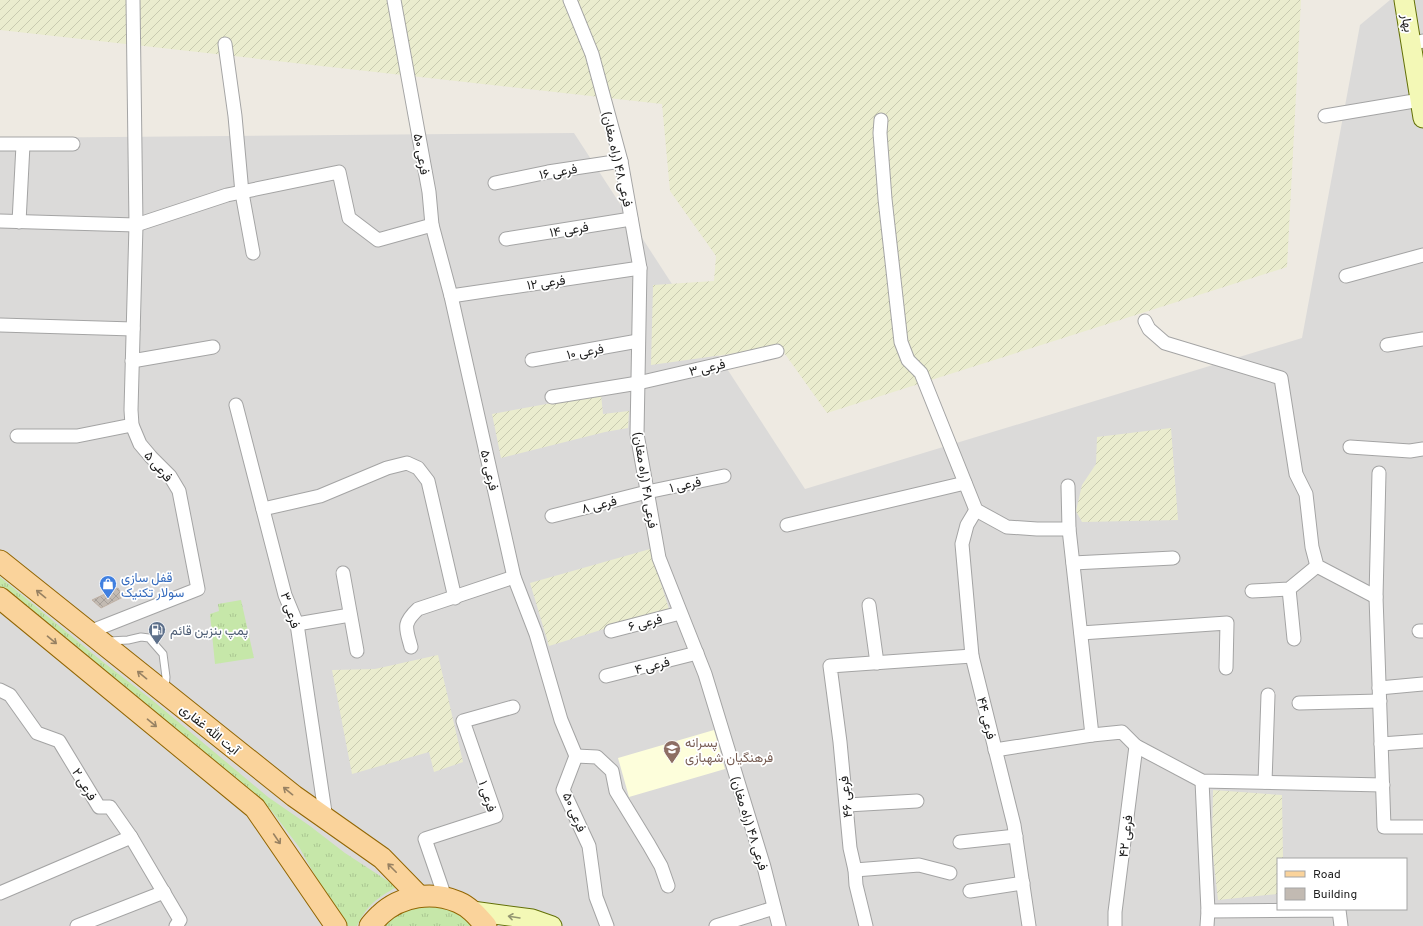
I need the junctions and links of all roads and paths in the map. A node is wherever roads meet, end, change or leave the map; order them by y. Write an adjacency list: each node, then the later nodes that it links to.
1 (133, 0): 19 (street, فرعی ۵)
2 (394, 0): 20 (street, فرعی ۵۰)
3 (570, 0): 13 (street, فرعی ۴۸ (راه مغان))
4 (1404, 0): 5 (street, بهار)
5 (1417, 43): 7 (street, بهار)
6 (225, 44): 15 (street)
7 (1422, 109): 8 (street)
8 (1324, 116)
9 (881, 120): 46 (street)
10 (0, 144): 12 (street)
11 (74, 144): 12 (street)
12 (23, 145): 18 (street)
13 (621, 161): 14 (street, فرعی ۱۶); 16 (street, فرعی ۴۸ (راه مغان))
14 (495, 183)
15 (242, 193): 19 (street); 20 (street); 22 (street)
16 (631, 219): 21 (street, فرعی ۱۴); 24 (street, فرعی ۴۸ (راه مغان))
17 (0, 221): 18 (street)
18 (19, 222): 19 (street)
19 (136, 225): 29 (street, فرعی ۵)
20 (432, 225): 26 (street, فرعی ۵۰)
21 (506, 239)
22 (253, 253)
23 (1423, 255): 25 (street)
24 (640, 268): 26 (street, فرعی ۱۲); 31 (street, فرعی ۴۸ (راه مغان))
25 (1346, 276)
26 (451, 296): 59 (street, فرعی ۵۰)
27 (1145, 321): 57 (street)
28 (0, 325): 29 (street)
29 (133, 329): 36 (street, فرعی ۵)
30 (1423, 339): 32 (street)
31 (638, 341): 35 (street, فرعی ۱۰); 37 (street, فرعی ۴۸ (راه مغان))
32 (1388, 345)
33 (213, 347): 36 (street)
34 (777, 351): 37 (street, فرعی ۳)
35 (532, 360)
36 (132, 361): 40 (street, فرعی ۵)
37 (638, 383): 38 (street, فرعی ۳); 48 (street, فرعی ۴۸ (راه مغان))
38 (552, 397)
39 (236, 405): 49 (street, فرعی ۳)
40 (132, 425): 41 (street); 71 (street, فرعی ۵)
41 (17, 436)
42 (1350, 447): 43 (street)
43 (1423, 449)
44 (1379, 473): 62 (street)
45 (724, 476): 48 (street, فرعی ۱)
46 (965, 483): 50 (street); 52 (street)
47 (1068, 486): 53 (street)
48 (647, 492): 51 (street, فرعی ۸); 66 (street, فرعی ۴۸ (راه مغان))
49 (263, 509): 64 (street); 68 (street, فرعی ۳)
50 (976, 510): 53 (street); 76 (street, فرعی ۴۴)
51 (552, 516)
52 (788, 525)
53 (1069, 529): 56 (street)
54 (1174, 558): 56 (street)
55 (0, 561): 71 (main road, آیت الله غفاری, one-way to 55)
56 (1073, 563): 70 (street)
57 (1317, 566): 60 (street); 62 (street)
58 (343, 573): 67 (street)
59 (514, 577): 64 (street); 93 (street, فرعی ۵۰)
60 (1289, 589): 61 (street); 72 (street)
61 (1252, 591)
62 (1376, 597): 81 (street)
63 (0, 598): 118 (main road, one-way to 118)
64 (454, 598): 73 (street)
65 (869, 605): 77 (street)
66 (680, 613): 69 (street, فرعی ۶); 75 (street, فرعی ۴۸ (راه مغان))
67 (350, 615): 68 (street); 74 (street)
68 (297, 624): 99 (street, فرعی ۳)
69 (610, 631)
70 (1081, 633): 78 (street); 88 (street)
71 (94, 636): 83 (main road, آیت الله غفاری, one-way to 71); 83 (lane)
72 (1294, 639)
73 (411, 647)
74 (357, 651)
75 (697, 654): 79 (street, فرعی ۴); 113 (street, فرعی ۴۸ (راه مغان))
76 (972, 656): 77 (street); 92 (street, فرعی ۴۴)
77 (877, 663): 98 (street, فرعی ۴۶)
78 (1226, 668)
79 (606, 676)
80 (1423, 684): 81 (street)
81 (1379, 688): 85 (street)
82 (0, 690): 102 (street, فرعی ۲)
83 (165, 693): 99 (main road, آیت الله غفاری, one-way to 83)
84 (1268, 695): 95 (street)
85 (1380, 701): 86 (street); 90 (street)
86 (1299, 704)
87 (513, 706): 112 (street, فرعی ۱)
88 (1092, 735): 91 (street); 92 (street)
89 (1423, 741): 90 (street)
90 (1381, 744): 96 (street)
91 (1136, 746): 94 (street); 127 (street, فرعی ۴۲)
92 (995, 750): 101 (street, فرعی ۴۴)
93 (576, 756): 107 (street); 122 (street, فرعی ۵۰)
94 (1202, 781): 95 (street); 115 (street)
95 (1266, 782): 96 (street)
96 (1383, 785): 100 (street)
97 (917, 801): 98 (street)
98 (847, 805): 104 (street, فرعی ۴۶)
99 (326, 819): 111 (main road, آیت الله غفاری, one-way to 99)
100 (1423, 827)
101 (1016, 836): 103 (street); 106 (street, فرعی ۴۴)
102 (131, 838): 109 (street, فرعی ۲); 110 (street)
103 (960, 842)
104 (855, 870): 105 (street); 125 (street, فرعی ۴۶)
105 (950, 873)
106 (1023, 883): 108 (street); 126 (street, فرعی ۴۴)
107 (668, 886)
108 (970, 891)
109 (164, 892): 116 (street); 117 (street, فرعی ۲)
110 (0, 893)
111 (419, 896): 112 (main road); 119 (main road)
112 (445, 897): 114 (main road)
113 (774, 908): 123 (street); 124 (street, فرعی ۴۸ (راه مغان))
114 (472, 911): 120 (main road); 121 (street, one-way to 114)
115 (1208, 911): 128 (street); 129 (street)
116 (77, 926)
117 (176, 926)
118 (336, 926)
119 (370, 926)
120 (486, 926)
121 (552, 926)
122 (607, 926)
123 (716, 926)
124 (779, 926)
125 (866, 926)
126 (1029, 926)
127 (1115, 926)
128 (1207, 926)
129 (1341, 926)

